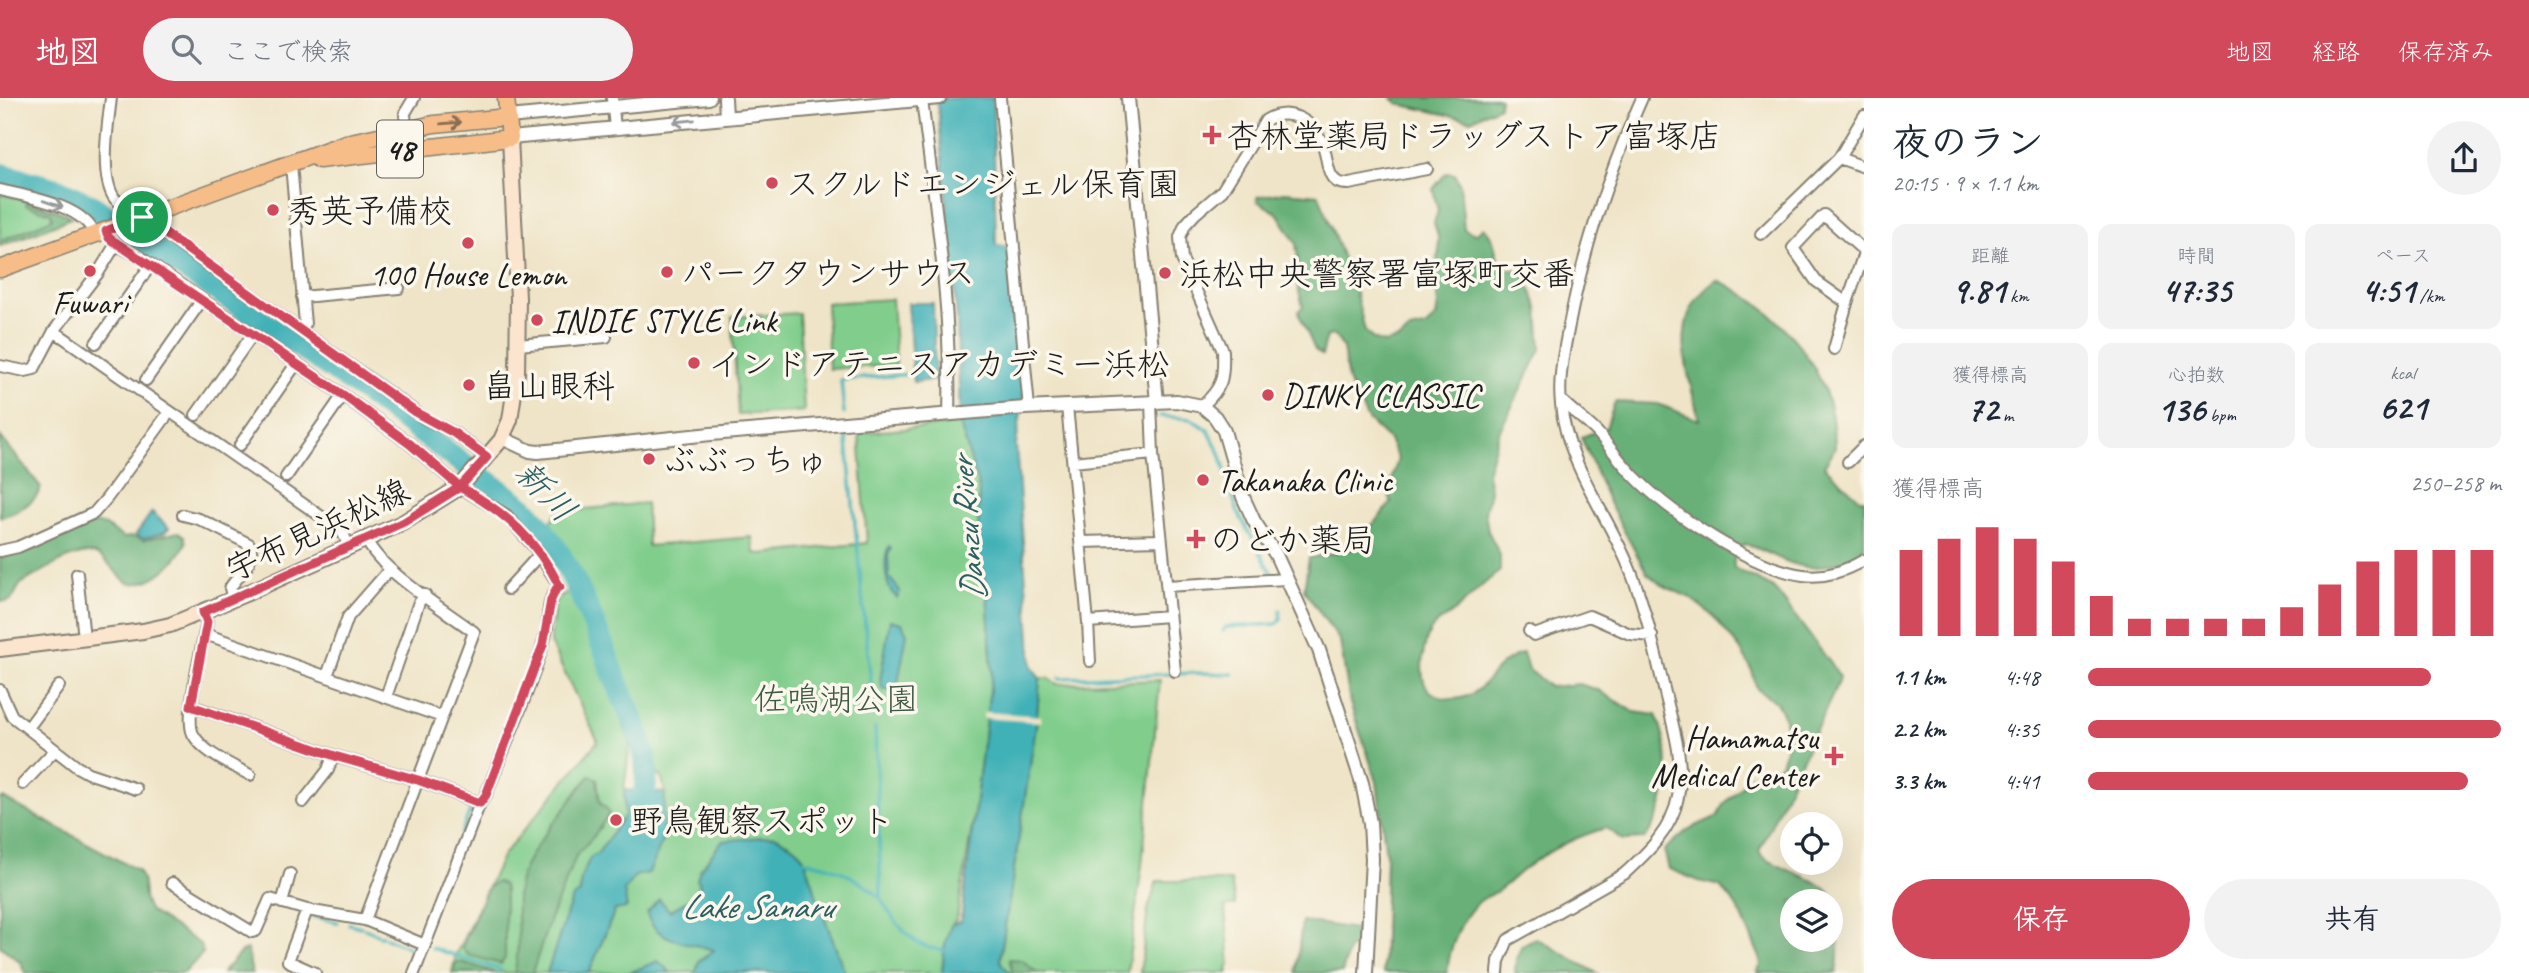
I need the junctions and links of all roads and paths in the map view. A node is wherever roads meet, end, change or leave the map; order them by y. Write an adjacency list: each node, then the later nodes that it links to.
1 (111, 98): 23 (street)
2 (414, 98): 16 (street)
3 (506, 98): 13 (main road)
4 (709, 98): 11 (street)
5 (725, 98): 14 (street)
6 (940, 98): 10 (street)
7 (1000, 98): 47 (street)
8 (1128, 98): 48 (street)
9 (1642, 98): 44 (street)
10 (922, 100): 14 (street); 50 (street)
11 (613, 103): 13 (street); 15 (street)
12 (1864, 116): 18 (street)
13 (508, 117): 16 (main road, 48, one-way to 13); 17 (main road)
14 (726, 117): 15 (street, one-way to 15)
15 (615, 128): 17 (street)
16 (406, 130): 19 (main road, 48)
17 (510, 138): 19 (main road, 48); 38 (main road, 宇布見浜松線)
18 (1839, 158): 20 (street); 24 (street)
19 (291, 164): 23 (main road, 48); 30 (street)
20 (1864, 167)
21 (1427, 169): 46 (street)
22 (0, 190): 25 (street, one-way to 25)
23 (138, 219): 25 (main road, 48); 33 (street)
24 (1760, 234)
25 (106, 235): 27 (street); 28 (main road, 48); 34 (street)
26 (1864, 252): 32 (street); 32 (street)
27 (150, 266): 31 (street); 37 (street)
28 (0, 269)
29 (399, 288): 30 (street)
30 (302, 297): 33 (street)
31 (202, 300): 35 (street); 42 (street)
32 (1847, 303): 39 (street)
33 (299, 330): 56 (street)
34 (54, 331): 41 (street); 65 (street)
35 (253, 334): 40 (street); 49 (street)
36 (606, 337): 38 (street)
37 (96, 342)
38 (518, 345): 52 (main road, 宇布見浜松線)
39 (1834, 349)
40 (296, 364): 43 (street); 53 (street)
41 (0, 366)
42 (146, 380)
43 (343, 395): 59 (street); 60 (street)
44 (1560, 401): 68 (street); 81 (street)
45 (1067, 406): 47 (street); 48 (street); 58 (street)
46 (1202, 406): 48 (street); 71 (street)
47 (1027, 408): 50 (street)
48 (1153, 409): 55 (street)
49 (196, 415)
50 (953, 415): 52 (street)
51 (165, 418): 66 (street)
52 (502, 438): 56 (main road, 宇布見浜松線)
53 (240, 445)
54 (1864, 446): 57 (street)
55 (1153, 454): 58 (street); 63 (street)
56 (486, 459): 60 (main road, 宇布見浜松線)
57 (1848, 462)
58 (1073, 463): 64 (street)
59 (286, 477)
60 (463, 484): 62 (main road, 宇布見浜松線); 67 (street)
61 (183, 515): 75 (street)
62 (366, 539): 65 (main road, 宇布見浜松線); 69 (street)
63 (1161, 540): 64 (street); 72 (street)
64 (1081, 542): 78 (street)
65 (349, 547): 75 (main road, 宇布見浜松線)
66 (0, 551)
67 (540, 554): 73 (street); 102 (street)
68 (1864, 560)
69 (390, 569): 74 (street); 86 (street)
70 (78, 574): 82 (street)
71 (1277, 579): 72 (street); 111 (street)
72 (1167, 586): 77 (street)
73 (508, 589)
74 (425, 595): 89 (street); 92 (street)
75 (233, 599): 76 (main road, 宇布見浜松線)
76 (203, 612): 80 (street); 82 (main road, 宇布見浜松線)
77 (1169, 616): 78 (street); 85 (street)
78 (1088, 622): 84 (street)
79 (1529, 631): 81 (street)
80 (205, 634): 86 (street); 90 (street)
81 (1652, 636): 112 (street)
82 (84, 638): 83 (main road, 宇布見浜松線)
83 (0, 649)
84 (1090, 661)
85 (1175, 671)
86 (327, 676): 89 (street)
87 (60, 686): 94 (street)
88 (0, 690): 91 (street)
89 (386, 697): 92 (street)
90 (191, 706): 96 (street); 97 (street)
91 (10, 711): 93 (street); 94 (street)
92 (442, 717): 98 (street)
93 (0, 719)
94 (28, 728): 95 (street)
95 (55, 750): 99 (street); 100 (street)
96 (333, 756): 98 (street); 101 (street)
97 (250, 775)
98 (418, 780): 102 (street); 107 (street)
99 (23, 784)
100 (136, 789)
101 (303, 802)
102 (480, 803): 108 (street)
103 (290, 874): 105 (street)
104 (172, 883): 105 (street)
105 (282, 903): 106 (street)
106 (307, 910): 107 (street); 109 (street)
107 (365, 920): 108 (street)
108 (425, 945): 110 (street)
109 (315, 973)
110 (414, 973)
111 (1366, 973)
112 (1498, 973)

